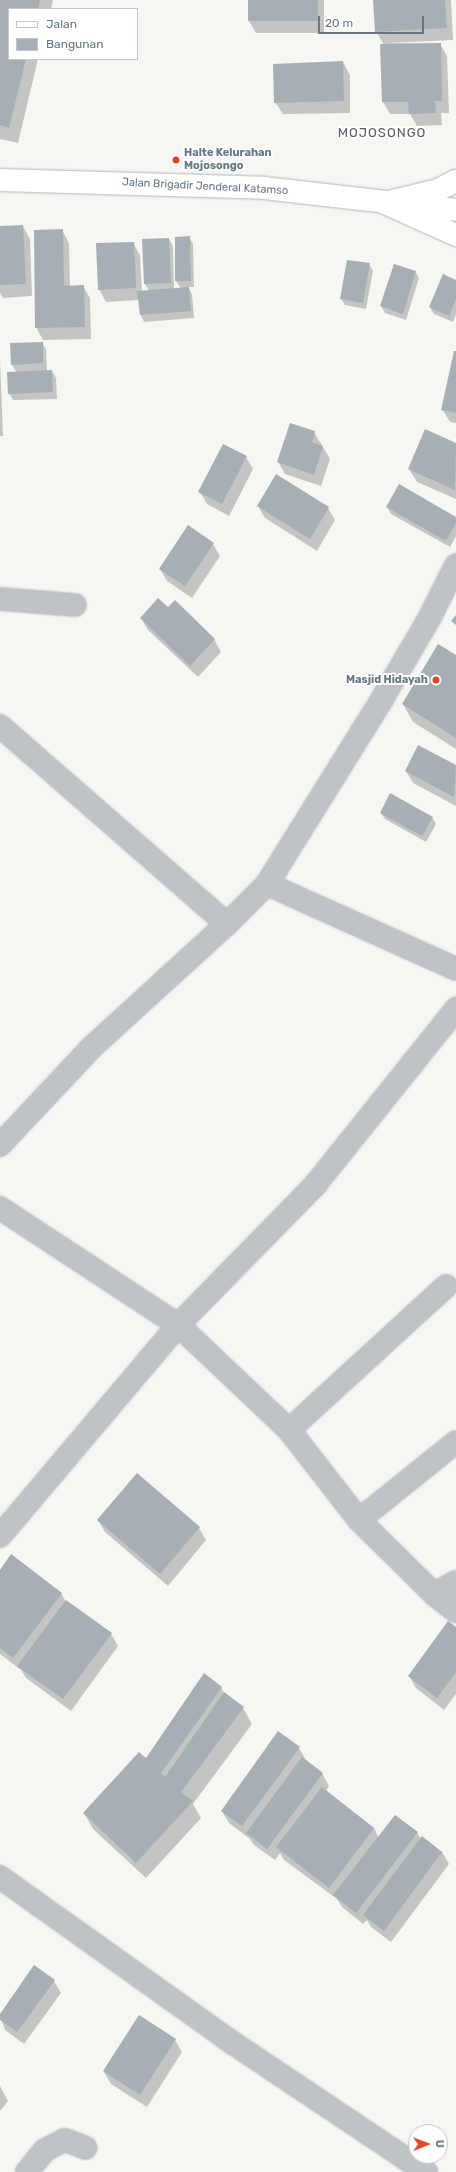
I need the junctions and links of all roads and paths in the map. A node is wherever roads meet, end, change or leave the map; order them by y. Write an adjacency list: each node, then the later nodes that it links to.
1 (0, 180): 3 (main road, Jalan Brigadir Jenderal Katamso)
2 (456, 182): 3 (main road)
3 (385, 203): 4 (main road, Jalan Brigadir Jenderal Katamso); 5 (main road)
4 (456, 210)
5 (456, 235)
6 (456, 565): 10 (street)
7 (0, 599): 8 (street)
8 (75, 605)
9 (0, 726): 11 (street)
10 (267, 884): 11 (street); 12 (street)
11 (227, 924): 14 (street)
12 (456, 968)
13 (456, 1009): 17 (street)
14 (0, 1145)
15 (0, 1208): 17 (street)
16 (446, 1286): 18 (street)
17 (178, 1325): 18 (street); 21 (street)
18 (289, 1430): 20 (street)
19 (456, 1442): 20 (street)
20 (359, 1520): 23 (street)
21 (0, 1536)
22 (456, 1582): 23 (street)
23 (434, 1594): 24 (street)
24 (456, 1611)
25 (0, 1877): 28 (street)
26 (86, 2148): 27 (street)
27 (27, 2172)
28 (426, 2172)

